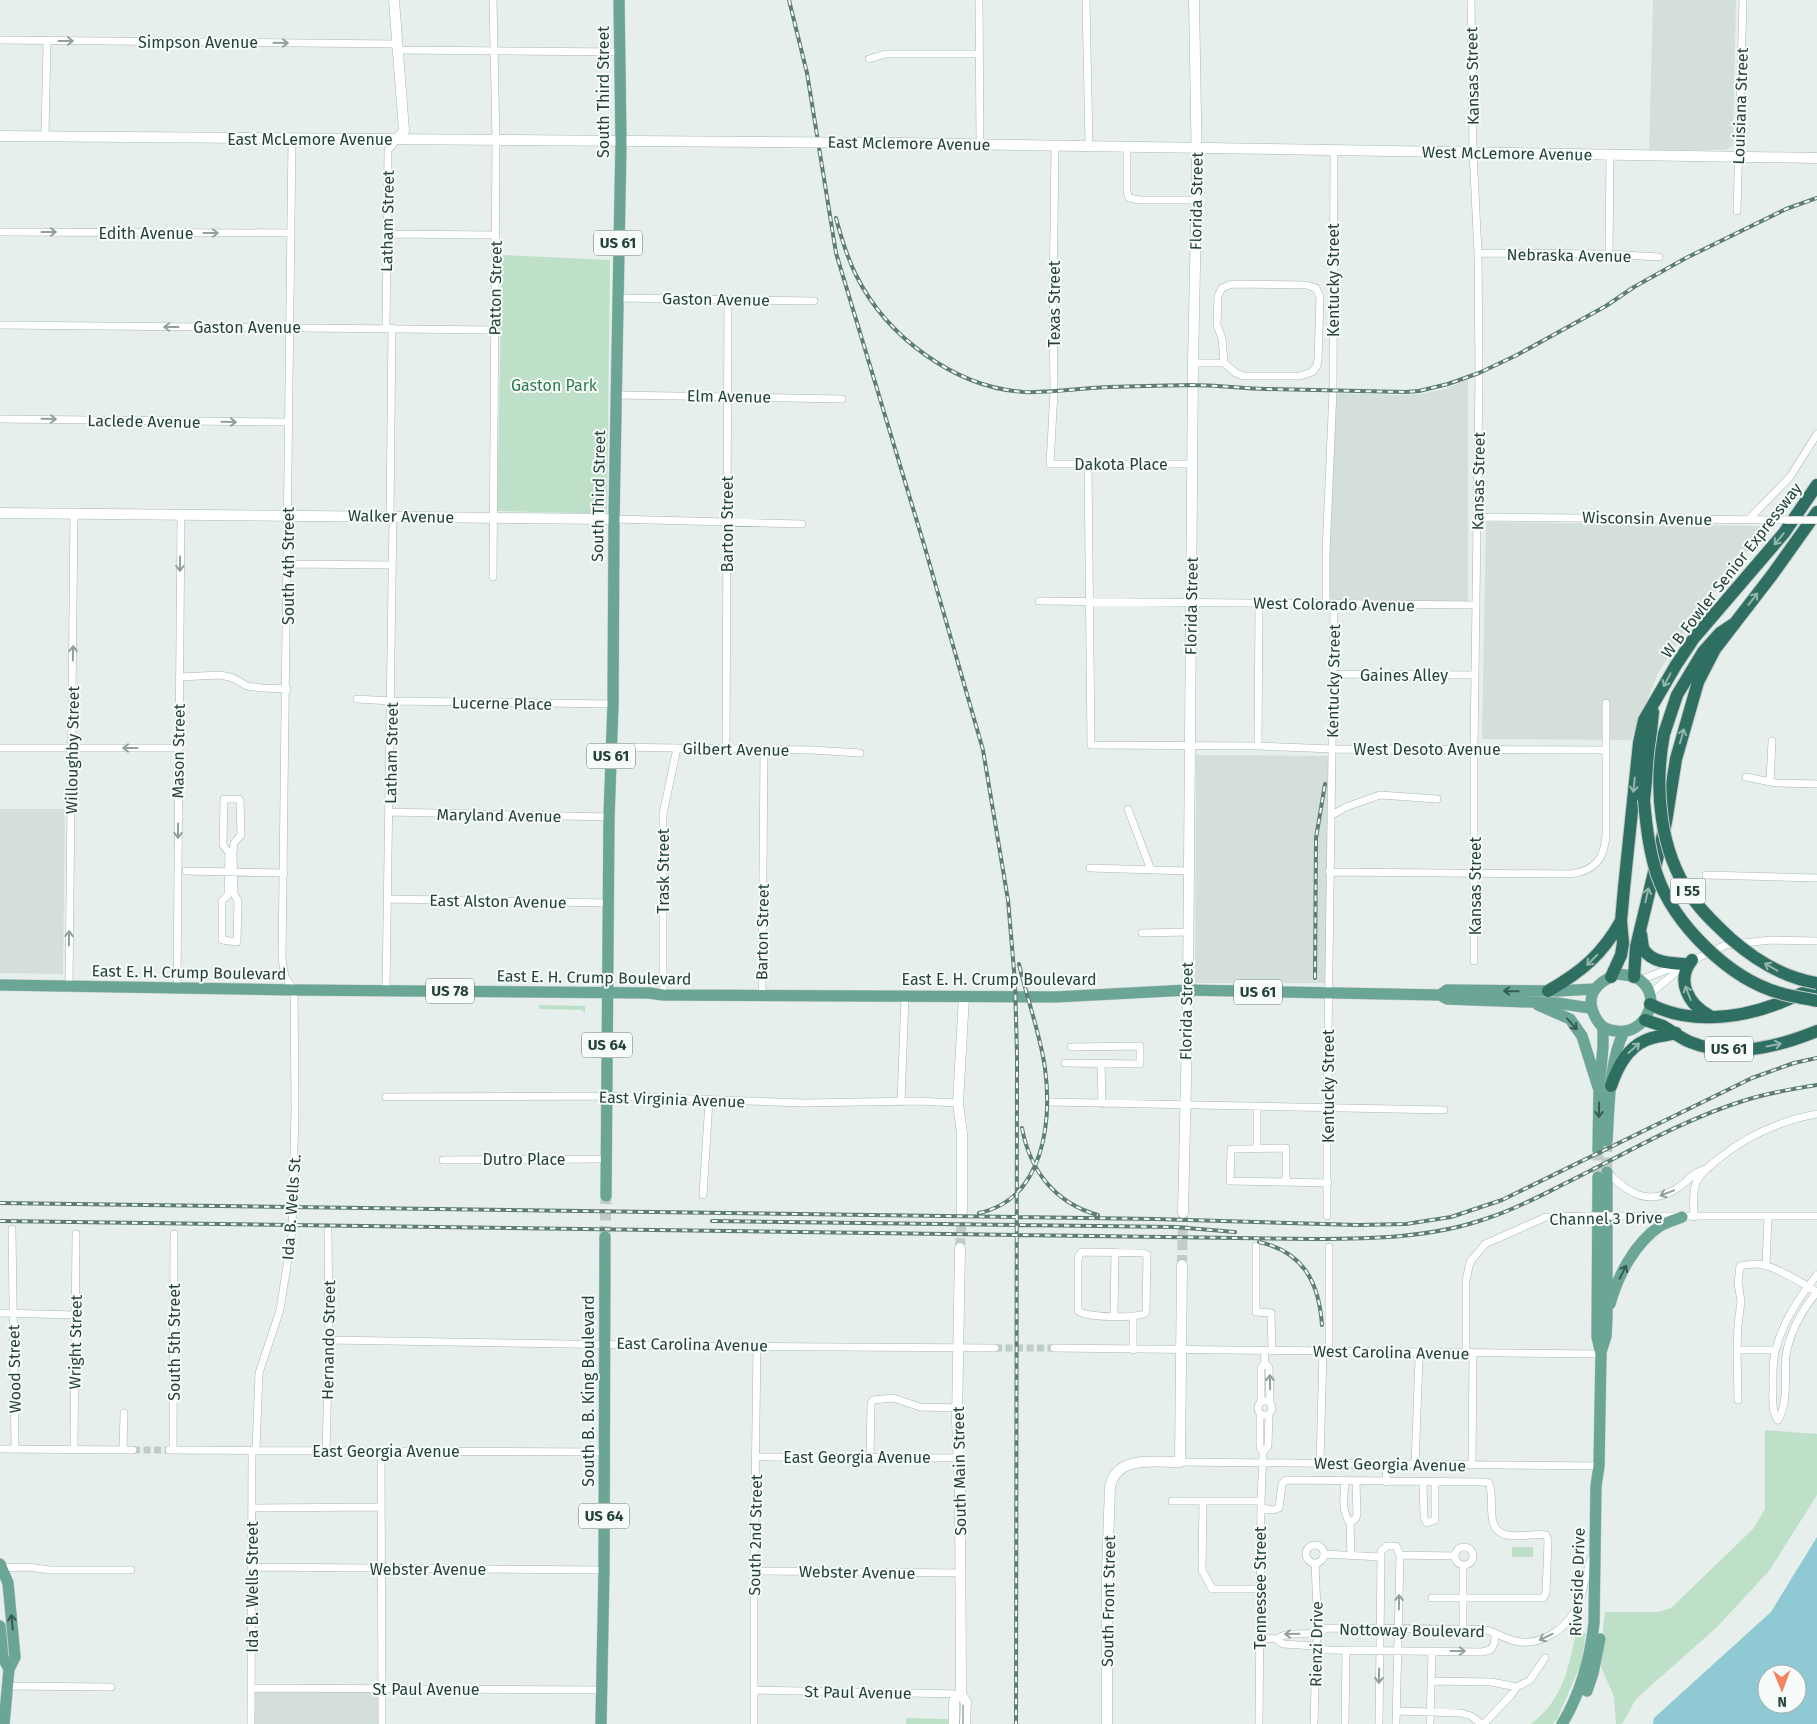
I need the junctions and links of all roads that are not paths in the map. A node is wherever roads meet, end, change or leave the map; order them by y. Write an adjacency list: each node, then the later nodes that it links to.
1 (394, 0): 11 (main road, Latham Street)
2 (493, 0): 12 (street, Patton Street)
3 (619, 0): 13 (main road, South Third Street / US 61)
4 (979, 0): 14 (street)
5 (1086, 0): 24 (street)
6 (1194, 0): 26 (main road, Florida Street)
7 (1471, 0): 28 (street, Kansas Street)
8 (1743, 0): 30 (street, Louisiana Street)
9 (0, 40): 10 (street, Simpson Avenue)
10 (46, 41): 11 (street, Simpson Avenue, one-way to 11); 17 (street)
11 (397, 47): 12 (street, Simpson Avenue); 19 (main road, Latham Street)
12 (494, 51): 13 (street, Simpson Avenue); 20 (street, Patton Street)
13 (620, 52): 21 (main road, South Third Street / US 61)
14 (979, 54): 15 (street); 22 (street)
15 (869, 59)
16 (0, 136): 17 (main road, East McLemore Avenue)
17 (45, 136): 18 (main road, East McLemore Avenue)
18 (292, 138): 19 (main road, East McLemore Avenue); 35 (street, South 4th Street)
19 (397, 139): 20 (main road, East McLemore Avenue); 36 (street, Latham Street)
20 (496, 140): 21 (main road, East McLemore Avenue); 37 (street, Patton Street)
21 (621, 142): 22 (main road, East Mclemore Avenue, bridge); 41 (main road, South Third Street / US 61)
22 (980, 145): 23 (main road, East Mclemore Avenue)
23 (1055, 145): 24 (main road, East Mclemore Avenue); 56 (street, Texas Street)
24 (1089, 145): 25 (main road, East Mclemore Avenue)
25 (1127, 146): 26 (main road, East Mclemore Avenue); 32 (street)
26 (1197, 147): 27 (main road, West McLemore Avenue); 32 (main road, Florida Street)
27 (1334, 150): 28 (main road, West McLemore Avenue); 80 (street, Kentucky Street)
28 (1473, 152): 29 (main road, West McLemore Avenue); 38 (street, Kansas Street)
29 (1610, 155): 30 (main road, West McLemore Avenue); 39 (street)
30 (1739, 157): 31 (main road, West McLemore Avenue); 33 (street, Louisiana Street)
31 (1817, 158)
32 (1196, 200): 48 (main road, Florida Street)
33 (1737, 211)
34 (0, 232): 35 (street, Edith Avenue, one-way to 35)
35 (291, 234): 45 (street, South 4th Street)
36 (387, 234): 37 (street); 46 (street, Latham Street)
37 (496, 234): 47 (street, Patton Street)
38 (1478, 253): 39 (street, Nebraska Avenue); 66 (street, Kansas Street)
39 (1609, 254): 40 (street, Nebraska Avenue)
40 (1659, 257)
41 (618, 298): 42 (street, Gaston Avenue); 50 (main road, South Third Street / US 61)
42 (728, 299): 43 (street, Gaston Avenue); 51 (street, Barton Street)
43 (814, 301)
44 (0, 325): 45 (street, Gaston Avenue, one-way to 44)
45 (290, 328): 46 (street, Gaston Avenue); 54 (street, South 4th Street)
46 (389, 328): 47 (street, Gaston Avenue); 65 (street, Latham Street)
47 (494, 330): 67 (street, Patton Street)
48 (1193, 363): 49 (street); 58 (main road, Florida Street)
49 (1224, 363): 49 (street)
50 (616, 395): 51 (street, Elm Avenue); 68 (main road, South Third Street / US 61)
51 (728, 396): 52 (street, Elm Avenue); 71 (street, Barton Street)
52 (842, 399)
53 (0, 419): 54 (street, Laclede Avenue, one-way to 54)
54 (288, 422): 64 (street, South 4th Street)
55 (1817, 434): 69 (street)
56 (1050, 464): 57 (street, Dakota Place)
57 (1088, 464): 58 (street, Dakota Place); 77 (street)
58 (1193, 464): 78 (main road, Florida Street)
59 (1817, 485): 91 (highway, W B Fowler Senior Expressway / I 55, one-way to 91)
60 (1817, 512): 82 (highway, W B Fowler Senior Expressway / I 55, one-way to 60)
61 (0, 513): 62 (main road, Walker Avenue)
62 (74, 514): 63 (main road, Walker Avenue); 97 (street, Willoughby Street, one-way to 62)
63 (181, 515): 64 (main road, Walker Avenue); 85 (street, Mason Street, one-way to 85)
64 (288, 516): 65 (main road, Walker Avenue); 73 (street, South 4th Street)
65 (392, 516): 67 (main road, Walker Avenue); 74 (street, Latham Street)
66 (1477, 517): 69 (street, Wisconsin Avenue); 81 (street, Kansas Street)
67 (494, 518): 68 (main road, Walker Avenue); 75 (street, Patton Street)
68 (614, 519): 71 (street, Walker Avenue); 89 (main road, South Third Street / US 61)
69 (1749, 519): 70 (street, Wisconsin Avenue, bridge)
70 (1817, 520)
71 (726, 522): 72 (street, Walker Avenue); 100 (street, Barton Street)
72 (802, 524)
73 (288, 564): 74 (street); 86 (street, South 4th Street)
74 (392, 565): 88 (street, Latham Street)
75 (493, 577)
76 (1039, 601): 77 (street, West Colorado Avenue)
77 (1088, 601): 78 (street, West Colorado Avenue); 94 (street, West Desoto Avenue)
78 (1191, 602): 79 (street, West Colorado Avenue); 94 (main road, Florida Street)
79 (1259, 603): 80 (street, West Colorado Avenue); 95 (street)
80 (1326, 603): 81 (street, West Colorado Avenue); 83 (street, Kentucky Street)
81 (1476, 605): 84 (street, Kansas Street)
82 (1735, 623): 129 (highway, one-way to 82); 137 (highway, W B Fowler Senior Expressway / I 55, one-way to 82, bridge)
83 (1333, 674): 84 (street, Gaines Alley); 102 (street, Kentucky Street)
84 (1475, 675): 103 (street, Kansas Street)
85 (179, 677): 86 (street); 98 (street, Mason Street)
86 (287, 689): 121 (street, South 4th Street)
87 (357, 699): 88 (street, Lucerne Place)
88 (391, 702): 89 (street, Lucerne Place); 111 (street, Latham Street)
89 (613, 704): 93 (main road, South Third Street / US 61)
90 (1606, 704): 104 (street)
91 (1653, 704): 128 (highway, one-way to 128); 155 (highway, W B Fowler Senior Expressway / I 55, bridge)
92 (1772, 741): 107 (street)
93 (612, 746): 99 (street, Gilbert Avenue); 113 (main road, South Third Street / US 61)
94 (1189, 746): 95 (street, West Desoto Avenue); 118 (main road, Florida Street)
95 (1258, 746): 102 (street, West Desoto Avenue)
96 (0, 748): 97 (street)
97 (72, 748): 98 (street, one-way to 97); 139 (street, Willoughby Street, one-way to 97)
98 (178, 748): 140 (street, Mason Street, one-way to 140)
99 (677, 748): 100 (street, Gilbert Avenue); 150 (street, Trask Street)
100 (726, 749): 101 (street, Gilbert Avenue)
101 (764, 749): 105 (street, Gilbert Avenue); 151 (street, Barton Street)
102 (1332, 749): 103 (street, West Desoto Avenue); 112 (street, Kentucky Street)
103 (1474, 749): 104 (street, West Desoto Avenue); 122 (street, Kansas Street)
104 (1606, 750): 122 (street)
105 (860, 753)
106 (1746, 777): 107 (street)
107 (1770, 782): 108 (street)
108 (1817, 784)
109 (1437, 799): 112 (street)
110 (1128, 809): 116 (street)
111 (390, 812): 113 (street, Maryland Avenue); 126 (street, Latham Street)
112 (1332, 815): 120 (street, Kentucky Street)
113 (609, 817): 127 (main road, South Third Street / US 61)
114 (231, 853): 114 (street); 119 (street)
115 (1090, 868): 116 (street)
116 (1151, 870): 118 (street)
117 (186, 871): 119 (street)
118 (1188, 871): 130 (main road, Florida Street)
119 (231, 872): 121 (street); 125 (street)
120 (1329, 872): 122 (street); 148 (street, Kentucky Street)
121 (284, 873): 143 (street, South 4th Street)
122 (1475, 874): 133 (street, Kansas Street)
123 (1706, 875): 124 (street)
124 (1817, 878)
125 (231, 894): 125 (street)
126 (388, 899): 127 (street, East Alston Avenue); 144 (street, Latham Street)
127 (609, 903): 147 (main road, South Third Street / US 61)
128 (1621, 921): 135 (highway); 146 (highway, one-way to 146)
129 (1640, 930): 134 (highway); 136 (highway)
130 (1188, 932): 131 (street); 145 (main road, Florida Street)
131 (1142, 933)
132 (1817, 941): 134 (street)
133 (1474, 961)
134 (1685, 964): 136 (street); 154 (street); 158 (highway, one-way to 134)
135 (1611, 977): 136 (main road); 142 (main road)
136 (1637, 978): 154 (main road)
137 (1817, 983)
138 (0, 985): 139 (main road, East E. H. Crump Boulevard / US 78)
139 (68, 987): 140 (main road, East E. H. Crump Boulevard / US 78)
140 (177, 987): 143 (main road, East E. H. Crump Boulevard / US 78)
141 (1817, 988): 158 (highway, US 61)
142 (1594, 989): 146 (main road, US 61); 157 (main road)
143 (294, 990): 144 (main road, East E. H. Crump Boulevard / US 78); 247 (street, Ida B. Wells St.)
144 (386, 990): 147 (main road, East E. H. Crump Boulevard / US 78)
145 (1188, 990): 148 (main road, US 61); 153 (main road, East E. H. Crump Boulevard / US 61); 175 (main road, Florida Street)
146 (1548, 991): 149 (main road, US 61, one-way to 149)
147 (607, 993): 150 (main road, East E. H. Crump Boulevard / US 61); 168 (main road, US 64)
148 (1328, 993): 149 (main road, US 61); 177 (street, Kentucky Street)
149 (1440, 994): 156 (main road, US 61)
150 (663, 995): 151 (main road, East E. H. Crump Boulevard / US 61)
151 (762, 995): 152 (main road, East E. H. Crump Boulevard / US 61)
152 (905, 995): 153 (main road, East E. H. Crump Boulevard / US 61); 171 (street)
153 (964, 996): 173 (main road)
154 (1650, 999): 158 (highway, US 61); 159 (main road)
155 (1817, 1001)
156 (1529, 1002): 157 (main road, US 61); 167 (main road, one-way to 167)
157 (1590, 1008): 160 (main road)
158 (1712, 1017)
159 (1645, 1020): 162 (main road); 163 (highway, US 61)
160 (1603, 1027): 162 (main road); 167 (main road)
161 (1817, 1031): 163 (highway, US 61, one-way to 161)
162 (1624, 1032): 167 (main road)
163 (1676, 1033): 167 (highway, one-way to 163)
164 (1071, 1047): 166 (street)
165 (1065, 1064): 166 (street)
166 (1102, 1064): 174 (street)
167 (1605, 1088): 180 (main road); 182 (main road, one-way to 182)
168 (607, 1096): 169 (street, East Virginia Avenue); 170 (street, East Virginia Avenue); 183 (main road, US 64)
169 (386, 1097)
170 (708, 1101): 171 (street, East Virginia Avenue); 189 (street)
171 (901, 1102): 173 (street, East Virginia Avenue)
172 (1050, 1102): 174 (street)
173 (958, 1103): 191 (main road)
174 (1102, 1104): 175 (street)
175 (1185, 1106): 176 (street); 192 (main road, Florida Street)
176 (1257, 1107): 177 (street); 181 (street)
177 (1326, 1108): 178 (street); 188 (street, Kentucky Street)
178 (1444, 1110)
179 (1817, 1114): 185 (street)
180 (1606, 1141)
181 (1257, 1148): 187 (street); 187 (street)
182 (1598, 1150)
183 (606, 1159): 184 (street, Dutro Place); 190 (main road, US 64)
184 (443, 1160)
185 (1708, 1168): 186 (street, one-way to 186); 195 (street)
186 (1602, 1174): 216 (main road, Riverside Drive); 232 (main road, Riverside Drive)
187 (1286, 1182): 188 (street)
188 (1328, 1183): 193 (street, Kentucky Street)
189 (703, 1195)
190 (606, 1196)
191 (962, 1212)
192 (1184, 1213)
193 (1327, 1216)
194 (1817, 1216): 196 (street, Channel 3 Drive)
195 (1688, 1217): 196 (street, Channel 3 Drive); 216 (main road, one-way to 195); 231 (street, Channel 3 Drive, bridge)
196 (1768, 1217): 207 (street)
197 (12, 1229): 211 (street, Wood Street)
198 (328, 1230): 217 (street, Hernando Street)
199 (76, 1234): 213 (street, Wright Street)
200 (174, 1234): 246 (street, South 5th Street)
201 (605, 1237): 218 (main road, South B. B. King Boulevard / US 64)
202 (1256, 1246): 228 (street)
203 (1329, 1247): 229 (street)
204 (960, 1248): 220 (main road, South Main Street)
205 (1115, 1252): 214 (street); 214 (street); 215 (street)
206 (1182, 1265): 224 (main road)
207 (1766, 1266): 209 (street); 225 (street)
208 (1817, 1275): 209 (street)
209 (1808, 1286): 210 (street); 226 (street)
210 (1817, 1292): 226 (street)
211 (14, 1312): 212 (street); 213 (street); 241 (street, Wood Street)
212 (0, 1313)
213 (75, 1314): 243 (street, Wright Street)
214 (1114, 1316): 215 (street)
215 (1133, 1316): 223 (street)
216 (1607, 1318): 232 (main road, Riverside Drive)
217 (329, 1340): 218 (street, East Carolina Avenue); 248 (street, Hernando Street)
218 (605, 1343): 219 (street, East Carolina Avenue); 250 (main road, South B. B. King Boulevard / US 64)
219 (757, 1345): 220 (street, East Carolina Avenue); 252 (street, South 2nd Street)
220 (958, 1348): 221 (street, East Carolina Avenue); 237 (main road, South Main Street)
221 (995, 1348)
222 (1054, 1348): 223 (street)
223 (1133, 1350): 224 (street)
224 (1181, 1350): 227 (street, West Carolina Avenue); 255 (main road)
225 (1737, 1350): 226 (street); 234 (street)
226 (1775, 1350)
227 (1264, 1351): 228 (street, West Carolina Avenue); 233 (street)
228 (1272, 1351): 229 (street, West Carolina Avenue)
229 (1326, 1352): 230 (street, West Carolina Avenue); 257 (street)
230 (1414, 1352): 231 (street, West Carolina Avenue); 259 (street)
231 (1469, 1353): 232 (street, West Carolina Avenue); 260 (street)
232 (1601, 1354): 261 (main road, Riverside Drive)
233 (1265, 1362): 235 (street); 236 (street, one-way to 233)
234 (1738, 1400)
235 (1261, 1402): 236 (street); 239 (street)
236 (1270, 1402): 240 (street)
237 (958, 1408): 253 (street); 254 (main road, South Main Street)
238 (124, 1413): 244 (street)
239 (1260, 1413): 240 (street); 251 (street, Tennessee Street)
240 (1268, 1414): 251 (street, Tennessee Street)
241 (15, 1448): 242 (street); 243 (street)
242 (0, 1449)
243 (74, 1449): 244 (street)
244 (123, 1450): 245 (street)
245 (134, 1450)
246 (171, 1450): 247 (street, East Georgia Avenue)
247 (254, 1450): 248 (street, East Georgia Avenue); 271 (street, Ida B. Wells Street)
248 (326, 1450): 249 (street, East Georgia Avenue)
249 (381, 1452): 250 (street, East Georgia Avenue); 270 (street)
250 (603, 1452): 286 (main road, South B. B. King Boulevard / US 64)
251 (1263, 1452): 256 (street, Tennessee Street)
252 (756, 1457): 253 (street, East Georgia Avenue); 287 (street, South 2nd Street)
253 (870, 1457): 254 (street, East Georgia Avenue)
254 (958, 1458): 288 (main road, South Main Street)
255 (1180, 1462): 256 (street, West Georgia Avenue); 325 (main road, South Front Street)
256 (1262, 1462): 257 (street, West Georgia Avenue); 269 (street, Tennessee Street)
257 (1320, 1463): 258 (street, West Georgia Avenue)
258 (1387, 1464): 259 (street, West Georgia Avenue); 264 (street)
259 (1415, 1464): 260 (street, West Georgia Avenue)
260 (1472, 1464): 261 (street, West Georgia Avenue)
261 (1599, 1466): 273 (main road, Riverside Drive); 334 (main road, Riverside Drive)
262 (1355, 1481): 263 (street); 264 (street); 272 (street)
263 (1345, 1482): 269 (street); 272 (street)
264 (1386, 1482): 265 (street)
265 (1423, 1482): 266 (street); 266 (street)
266 (1435, 1482): 291 (street)
267 (1203, 1501): 268 (street); 269 (street); 289 (street)
268 (1172, 1502)
269 (1261, 1505): 289 (street, Tennessee Street)
270 (381, 1507): 271 (street); 284 (street)
271 (252, 1508): 282 (street, Ida B. Wells Street)
272 (1350, 1523): 275 (street)
273 (1594, 1552): 297 (street, one-way to 297); 333 (main road, Riverside Drive)
274 (1324, 1554): 275 (street); 279 (street); 279 (street)
275 (1350, 1555): 278 (street)
276 (1400, 1555): 277 (street); 278 (street); 295 (street, one-way to 276)
277 (1455, 1556): 281 (street); 281 (street)
278 (1381, 1557): 293 (street)
279 (1316, 1563): 296 (street, Rienzi Drive)
280 (0, 1564): 283 (main road)
281 (1463, 1565): 291 (street)
282 (252, 1567): 284 (street, Webster Avenue); 311 (street, Ida B. Wells Street)
283 (0, 1569): 285 (street); 306 (main road, one-way to 283)
284 (380, 1569): 286 (street, Webster Avenue); 312 (street)
285 (131, 1570)
286 (604, 1570): 313 (main road, South B. B. King Boulevard / US 64)
287 (754, 1571): 288 (street, Webster Avenue); 314 (street, South 2nd Street)
288 (959, 1573): 315 (main road, South Main Street)
289 (1261, 1589): 298 (street, Tennessee Street)
290 (1432, 1598): 291 (street)
291 (1463, 1598): 294 (street)
292 (0, 1626): 306 (main road)
293 (1380, 1629): 295 (street, Nottoway Boulevard); 296 (street, Nottoway Boulevard); 302 (street)
294 (1463, 1629): 295 (street, Nottoway Boulevard); 297 (street, Nottoway Boulevard)
295 (1399, 1630): 303 (street)
296 (1318, 1634): 299 (street, Nottoway Boulevard, one-way to 299); 300 (street, Rienzi Drive)
297 (1495, 1634): 304 (street, Nottoway Boulevard, one-way to 297)
298 (1260, 1638): 299 (street, Nottoway Boulevard); 326 (street, Tennessee Street)
299 (1276, 1639): 300 (street, Nottoway Boulevard)
300 (1316, 1646): 301 (street, Nottoway Boulevard); 327 (street, Rienzi Drive)
301 (1346, 1650): 302 (street, Nottoway Boulevard); 328 (street)
302 (1379, 1650): 303 (street, Nottoway Boulevard); 329 (street, one-way to 329)
303 (1398, 1650): 304 (street, Nottoway Boulevard); 316 (street)
304 (1432, 1651): 307 (street)
305 (1545, 1658): 310 (street)
306 (9, 1669): 308 (main road)
307 (1431, 1681): 310 (street); 317 (street)
308 (8, 1686): 309 (street); 318 (main road)
309 (112, 1687)
310 (1517, 1687): 332 (street)
311 (251, 1688): 312 (street, St Paul Avenue); 319 (street, Ida B. Wells Street)
312 (382, 1688): 313 (street, St Paul Avenue); 320 (street)
313 (601, 1690): 321 (main road, South B. B. King Boulevard / US 64)
314 (754, 1690): 315 (street, St Paul Avenue); 322 (street, South 2nd Street)
315 (961, 1694): 323 (main road, South Main Street); 324 (main road, South Main Street)
316 (1396, 1711): 317 (street); 330 (street)
317 (1430, 1712): 331 (street); 332 (street)
318 (3, 1722)
319 (251, 1724)
320 (382, 1724)
321 (601, 1724)
322 (754, 1724)
323 (954, 1724)
324 (965, 1724)
325 (1107, 1724)
326 (1259, 1724)
327 (1314, 1724)
328 (1345, 1724)
329 (1379, 1724)
330 (1396, 1724)
331 (1430, 1724)
332 (1483, 1724)
333 (1562, 1724)
334 (1571, 1724)

